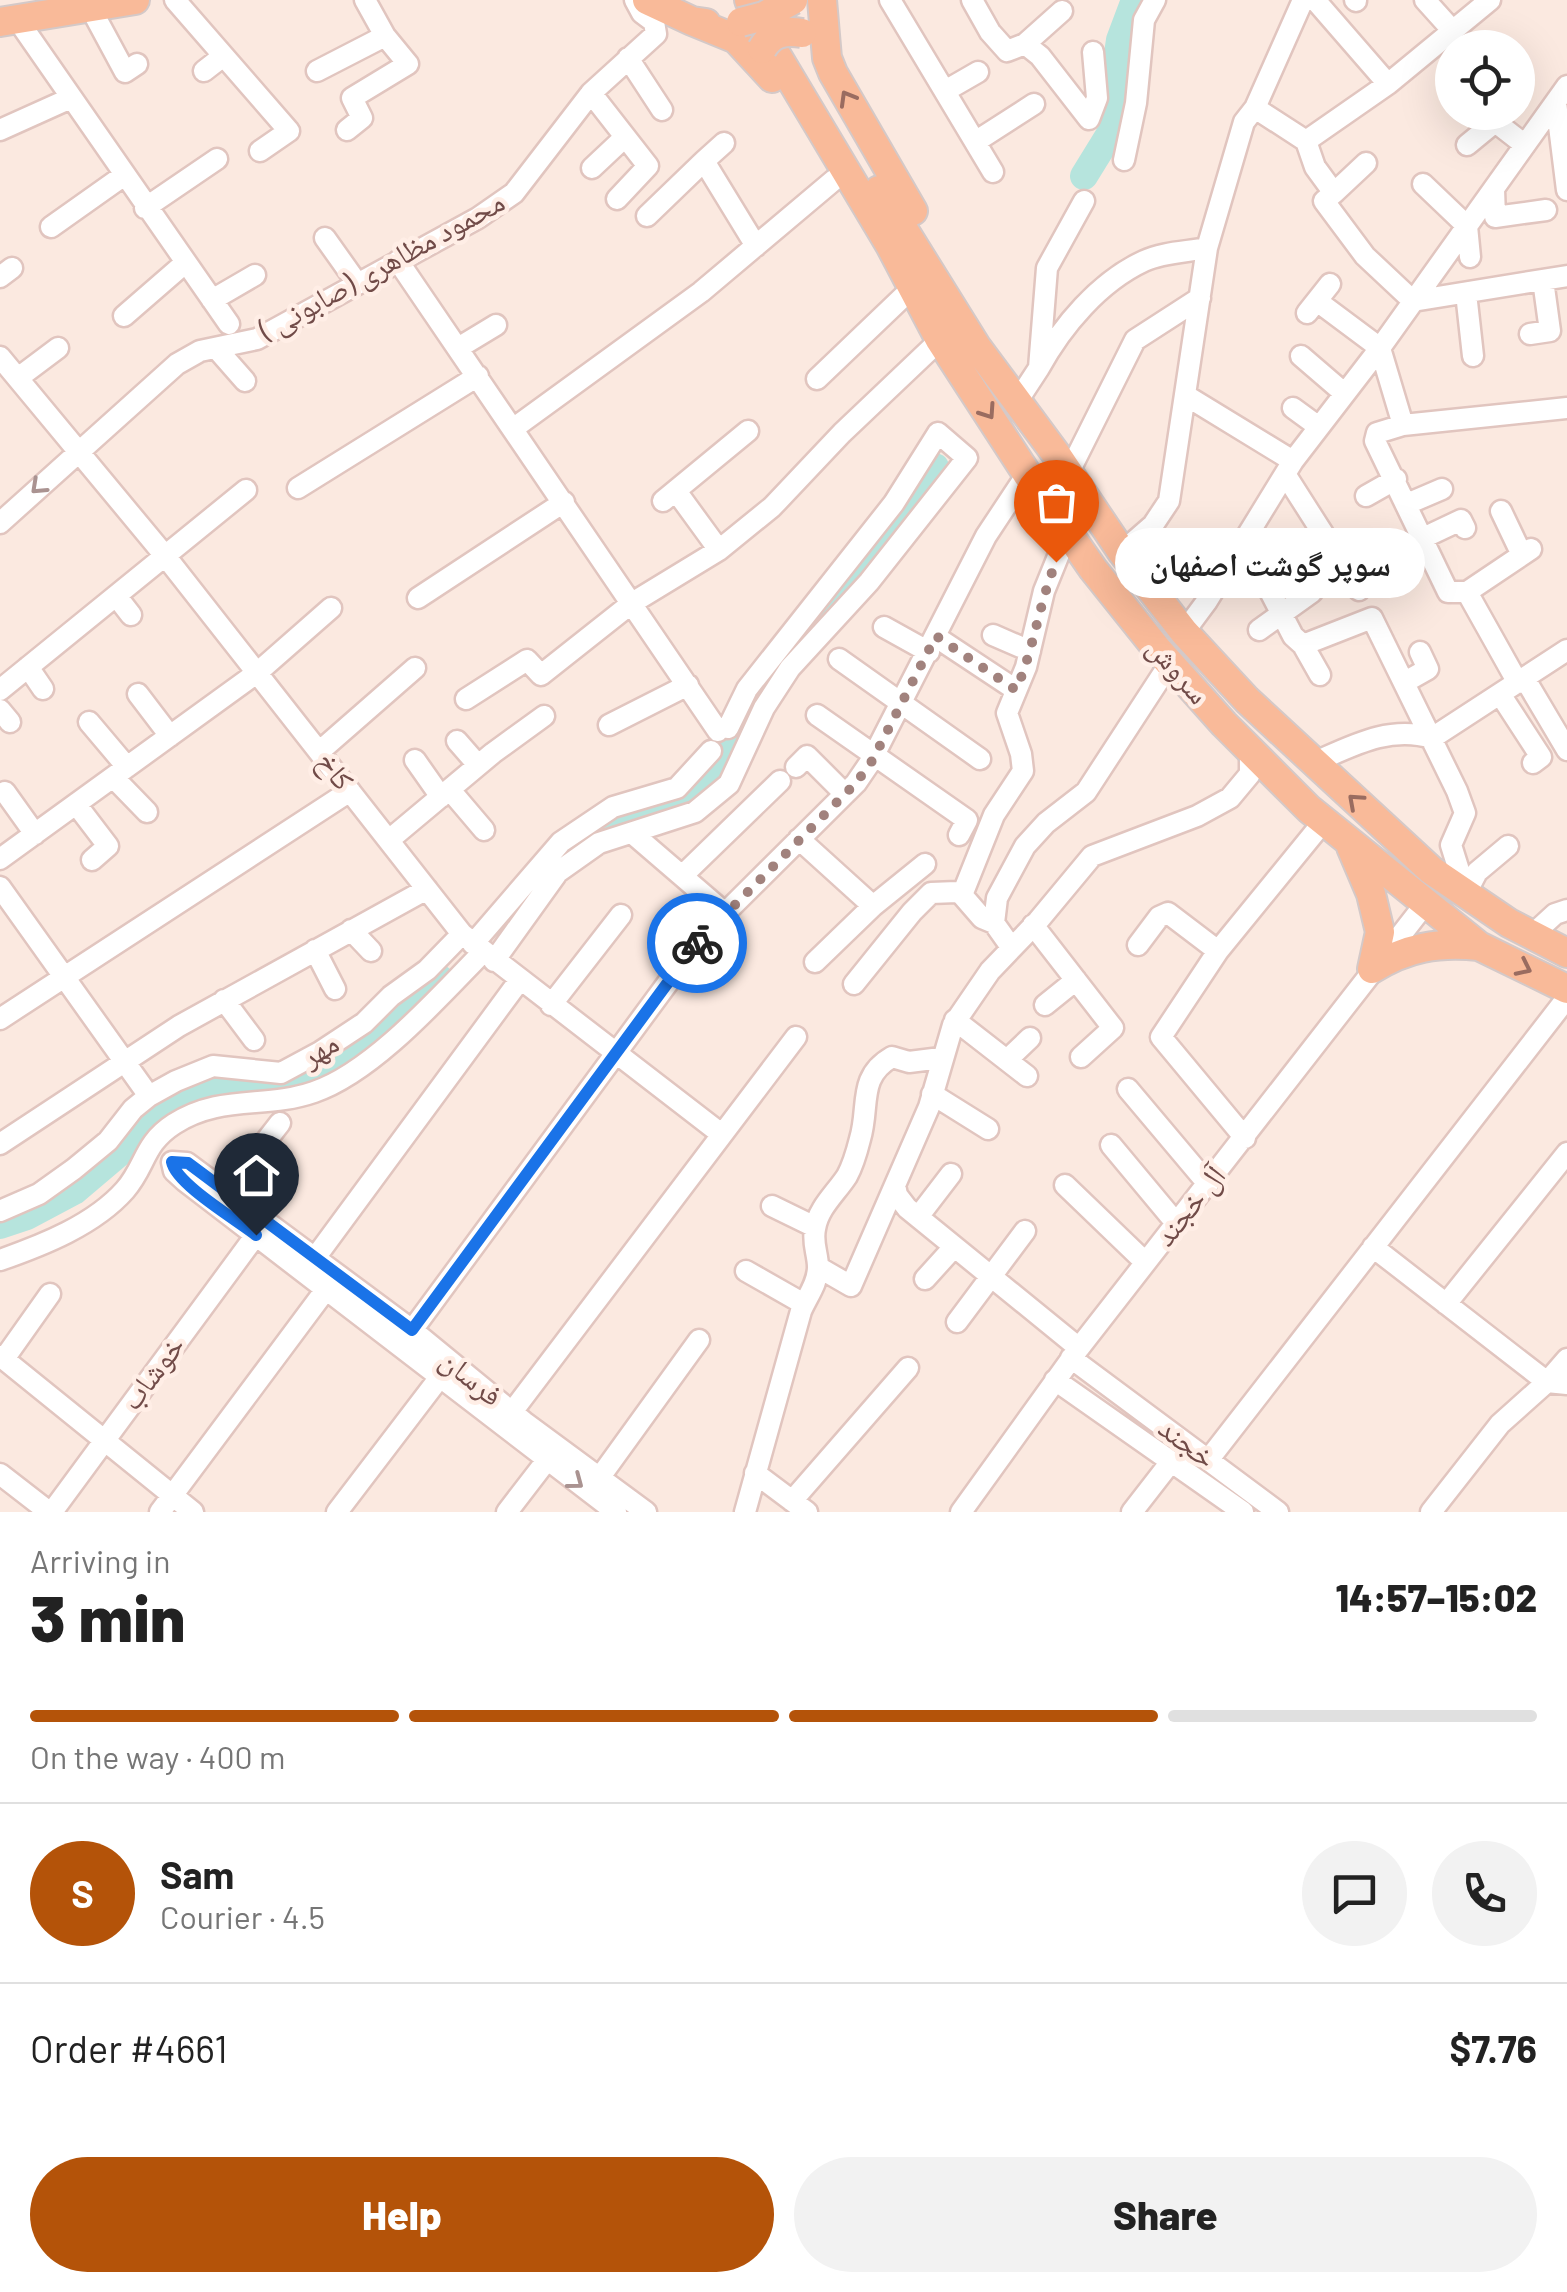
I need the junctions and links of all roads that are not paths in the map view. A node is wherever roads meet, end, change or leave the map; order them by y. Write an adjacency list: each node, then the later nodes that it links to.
1 (135, 0): 16 (main road)
2 (176, 0): 27 (street)
3 (365, 0): 22 (street)
4 (635, 0): 28 (street, محمود مظاهری (صابونی ))
5 (648, 0): 20 (main road)
6 (766, 0): 25 (main road)
7 (793, 0): 17 (main road, bridge)
8 (822, 0): 29 (main road)
9 (890, 0): 35 (street)
10 (972, 0): 23 (street)
11 (1155, 0): 54 (street)
12 (1303, 0): 40 (street)
13 (1315, 0): 34 (street)
14 (1424, 0): 21 (street)
15 (1487, 1): 21 (street)
16 (90, 7): 19 (main road); 30 (street)
17 (745, 11): 20 (main road); 25 (main road)
18 (1062, 11): 23 (street)
19 (8, 21): 38 (street)
20 (692, 21): 25 (main road)
21 (1452, 30)
22 (385, 36): 32 (street); 43 (street)
23 (1025, 44): 26 (street)
24 (1435, 44): 34 (street)
25 (776, 46): 29 (main road); 60 (main road); 92 (main road, سروش); 116 (main road, سروش)
26 (1093, 52)
27 (222, 57): 31 (street); 52 (street)
28 (628, 58): 36 (street, محمود مظاهری (صابونی )); 41 (street)
29 (827, 58): 106 (main road, one-way to 29)
30 (137, 64)
31 (204, 71)
32 (318, 71)
33 (978, 72): 35 (street)
34 (1388, 84): 47 (street)
35 (945, 91): 48 (street)
36 (591, 93): 46 (street); 76 (street, محمود مظاهری (صابونی ))
37 (1561, 94): 50 (street); 63 (street)
38 (71, 98): 42 (street); 59 (street)
39 (1034, 104): 48 (street)
40 (1255, 108): 47 (street); 74 (street)
41 (662, 110)
42 (0, 130)
43 (347, 130)
44 (1482, 130): 51 (street)
45 (1509, 130): 50 (street)
46 (625, 137): 57 (street); 65 (street)
47 (1306, 141): 64 (street)
48 (976, 142): 58 (street)
49 (724, 143): 55 (street)
50 (1525, 144): 62 (street)
51 (1467, 146)
52 (260, 151)
53 (217, 159): 67 (street)
54 (1124, 160)
55 (704, 161): 69 (street); 73 (street)
56 (1366, 163): 64 (street)
57 (592, 168)
58 (993, 172)
59 (124, 176): 67 (street); 71 (street)
60 (834, 180): 73 (street); 83 (main road)
61 (1423, 184): 70 (street)
62 (1494, 189): 68 (street); 70 (street)
63 (1567, 190)
64 (1334, 192): 87 (street)
65 (617, 200)
66 (1084, 202): 100 (street)
67 (146, 208): 77 (street)
68 (1546, 210)
69 (647, 216)
70 (1468, 226): 75 (street); 87 (street)
71 (50, 227)
72 (325, 238): 81 (street)
73 (756, 246): 113 (street)
74 (1207, 248): 84 (street); 100 (street)
75 (1470, 257)
76 (398, 261): 81 (street, محمود مظاهری (صابونی )); 95 (street)
77 (185, 264): 86 (street); 88 (street)
78 (255, 275): 86 (street)
79 (1567, 276): 80 (street)
80 (1543, 280): 82 (street); 91 (street)
81 (356, 283): 94 (street, محمود مظاهری (صابونی ))
82 (1466, 293): 87 (street); 98 (street)
83 (906, 294): 92 (main road); 102 (street)
84 (1200, 298): 108 (street); 116 (street)
85 (1318, 299): 96 (street)
86 (212, 300): 89 (street)
87 (1413, 302): 96 (street)
88 (124, 316)
89 (229, 324)
90 (496, 325): 95 (street)
91 (1530, 334)
92 (940, 340): 118 (main road, سروش, one-way to 118); 132 (street)
93 (58, 348): 103 (street)
94 (216, 348): 104 (street); 115 (street, محمود مظاهری (صابونی ))
95 (458, 348): 101 (street)
96 (1380, 348): 105 (street); 111 (street)
97 (1301, 356): 105 (street)
98 (1473, 356)
99 (0, 357): 103 (street, کاخ)
100 (1038, 368): 106 (street)
101 (478, 376): 113 (street); 120 (street)
102 (817, 379)
103 (18, 380): 107 (street); 115 (street, کاخ)
104 (245, 381)
105 (1344, 393): 112 (street)
106 (1022, 394): 116 (main road)
107 (0, 395)
108 (1185, 395): 117 (street); 133 (street)
109 (1293, 408): 112 (street)
110 (1567, 408): 111 (street)
111 (1403, 425): 119 (street)
112 (1319, 427): 117 (street)
113 (514, 428): 124 (street)
114 (748, 431): 132 (street)
115 (77, 451): 127 (street, محمود مظاهری (صابونی ), one-way to 127); 134 (street, کاخ)
116 (1062, 463): 133 (main road, سروش)
117 (1289, 468): 131 (street); 135 (street)
118 (1026, 474): 129 (main road, سروش); 148 (street)
119 (1396, 479): 123 (street); 125 (street)
120 (298, 488)
121 (1442, 489): 125 (street)
122 (246, 490): 134 (street)
123 (1366, 496)
124 (564, 502): 139 (street); 140 (street)
125 (1407, 504): 130 (street)
126 (1501, 511): 137 (street)
127 (0, 523)
128 (1465, 528): 130 (street)
129 (1068, 532): 151 (street); 154 (main road, سروش)
130 (1424, 538): 137 (street)
131 (1244, 540): 142 (street); 146 (street)
132 (719, 550): 140 (street)
133 (1122, 552): 146 (main road, سروش)
134 (166, 556): 138 (street); 157 (street, کاخ)
135 (1359, 590)
136 (1312, 592): 142 (street)
137 (1467, 592): 161 (street)
138 (118, 596): 143 (street); 155 (street)
139 (418, 598)
140 (632, 603): 160 (street); 166 (street)
141 (331, 608): 157 (street)
142 (1282, 613): 145 (street); 149 (street)
143 (131, 615)
144 (884, 626): 148 (street)
145 (1258, 630)
146 (1184, 632): 182 (main road, سروش)
147 (993, 636): 151 (street)
148 (932, 644): 164 (street); 167 (street)
149 (1303, 645): 158 (street); 159 (street)
150 (1567, 650): 161 (street)
151 (1030, 651): 164 (street)
152 (1420, 652): 159 (street)
153 (838, 660): 167 (street)
154 (1170, 662): 176 (main road, سروش); 214 (street)
155 (28, 667): 162 (street); 163 (street)
156 (416, 668): 178 (street)
157 (258, 672): 172 (street); 178 (street, کاخ)
158 (1320, 675)
159 (1405, 682): 174 (street)
160 (688, 684): 171 (street); 173 (street)
161 (1514, 685): 174 (street); 177 (street); 183 (street)
162 (43, 689)
163 (0, 690)
164 (1016, 690): 208 (street)
165 (138, 694): 172 (street)
166 (466, 699)
167 (902, 704): 179 (street); 180 (street)
168 (818, 715): 179 (street)
169 (544, 716): 184 (street)
170 (89, 722): 185 (street)
171 (609, 725)
172 (170, 736): 185 (street)
173 (719, 736): 194 (street); 220 (street)
174 (1432, 738): 182 (street); 205 (street)
175 (458, 741): 184 (street)
176 (1250, 750): 192 (main road, سروش); 215 (street)
177 (1567, 750)
178 (320, 752): 186 (street, کاخ)
179 (874, 756): 189 (street); 196 (street)
180 (980, 759)
181 (416, 760): 188 (street)
182 (1313, 763): 205 (main road, سروش, one-way to 182)
183 (1532, 763)
184 (478, 766): 188 (street)
185 (120, 772): 190 (street); 191 (street)
186 (350, 790): 198 (street, کاخ); 228 (street)
187 (5, 792): 195 (street)
188 (445, 793): 193 (street); 198 (street)
189 (845, 794): 197 (street); 204 (street)
190 (76, 804): 195 (street); 202 (street)
191 (146, 812)
192 (1324, 821): 199 (main road, سروش); 224 (street)
193 (484, 830)
194 (632, 833): 204 (street); 220 (street)
195 (35, 834): 201 (street)
196 (959, 835)
197 (798, 839): 210 (street); 212 (street)
198 (389, 840): 207 (street, کاخ)
199 (1348, 841): 209 (main road, سروش); 227 (main road)
200 (1508, 846): 205 (street)
201 (0, 858)
202 (92, 860)
203 (925, 864): 210 (street)
204 (682, 876): 212 (street)
205 (1454, 886): 209 (main road); 217 (main road, سروش)
206 (0, 887): 228 (street)
207 (427, 889): 216 (street); 220 (street, کاخ)
208 (962, 895): 214 (street); 231 (street)
209 (1426, 904): 219 (main road, سروش); 227 (street, آل خجند)
210 (873, 906): 226 (street)
211 (1567, 910): 217 (street)
212 (725, 913): 243 (street)
213 (622, 915): 236 (street)
214 (994, 923): 221 (street)
215 (1033, 925): 221 (street); 229 (street)
216 (352, 930): 222 (street); 223 (street)
217 (1532, 935): 225 (main road, سروش)
218 (1138, 945): 224 (street)
219 (1478, 946): 227 (main road); 233 (main road, سروش, one-way to 233)
220 (478, 948): 230 (street, کاخ); 251 (street, مهر); 255 (street)
221 (1010, 948): 239 (street)
222 (314, 950): 232 (street); 235 (street)
223 (371, 951)
224 (1218, 951): 256 (street)
225 (1567, 953)
226 (816, 962)
227 (1372, 969): 256 (street, آل خجند)
228 (62, 978): 238 (street); 247 (street)
229 (1076, 980): 237 (street); 244 (street)
230 (520, 981): 236 (street, کاخ); 274 (street)
231 (854, 984)
232 (336, 989)
233 (1567, 989)
234 (1567, 998): 273 (street)
235 (224, 1000): 242 (street); 247 (street)
236 (551, 1005): 243 (street, کاخ)
237 (1044, 1005)
238 (0, 1019)
239 (956, 1020): 245 (street); 246 (street)
240 (796, 1037): 254 (street)
241 (1030, 1038): 246 (street)
242 (254, 1040)
243 (615, 1053): 254 (street, کاخ); 286 (street)
244 (1081, 1057)
245 (940, 1058): 250 (street); 269 (street)
246 (1007, 1060): 248 (street)
247 (124, 1061): 251 (street); 257 (street)
248 (1028, 1076)
249 (1128, 1089): 262 (street)
250 (932, 1094): 253 (street); 261 (street)
251 (141, 1103): 255 (street); 266 (street, مهر)
252 (280, 1123): 264 (street)
253 (988, 1128)
254 (720, 1133): 297 (street)
255 (156, 1136): 275 (street)
256 (1245, 1138): 262 (street, آل خجند)
257 (0, 1144)
258 (1110, 1146): 268 (street)
259 (1567, 1153): 284 (street)
260 (951, 1174): 267 (street)
261 (895, 1184): 267 (street, خجند); 277 (street)
262 (1208, 1184): 268 (street, آل خجند)
263 (1065, 1185): 276 (street)
264 (226, 1192): 271 (street, فرسان); 274 (street, فرسان)
265 (772, 1206): 269 (street)
266 (0, 1211)
267 (918, 1216): 272 (street, خجند)
268 (1176, 1223): 276 (street, آل خجند)
269 (815, 1227): 277 (street)
270 (1025, 1232): 279 (street)
271 (256, 1235): 281 (street, فرسان); 298 (street, خوشاب)
272 (954, 1246): 279 (street, خجند); 280 (street)
273 (1373, 1248): 284 (street); 299 (street)
274 (314, 1258): 286 (street, فرسان)
275 (0, 1260)
276 (1146, 1262): 288 (street, آل خجند)
277 (818, 1267): 283 (street)
278 (746, 1271): 283 (street)
279 (990, 1276): 285 (street); 288 (street, خجند)
280 (925, 1279)
281 (327, 1288): 286 (street, فرسان); 305 (street)
282 (50, 1294): 289 (street)
283 (804, 1304): 302 (street)
284 (1446, 1304): 295 (street)
285 (957, 1322)
286 (406, 1338): 293 (street, فرسان); 297 (street, فرسان)
287 (699, 1340): 304 (street)
288 (1075, 1353): 292 (street, خجند); 294 (street, آل خجند)
289 (2, 1358): 298 (street)
290 (1567, 1358): 295 (street)
291 (908, 1368): 307 (street)
292 (1094, 1374): 296 (street); 299 (street, خجند)
293 (440, 1377): 300 (street, فرسان); 310 (street)
294 (1055, 1380): 296 (street, خجند); 315 (street, آل خجند)
295 (1557, 1383): 319 (street)
296 (1079, 1397): 301 (street, خجند)
297 (512, 1412): 304 (street, فرسان)
298 (104, 1440): 305 (street); 308 (street, خوشاب)
299 (1210, 1459): 318 (street, خجند)
300 (547, 1460): 311 (street); 312 (street, فرسان, one-way to 312)
301 (1170, 1463): 306 (street, خجند); 316 (street)
302 (755, 1473): 307 (street); 314 (street)
303 (0, 1474): 308 (street)
304 (600, 1477): 313 (street, فرسان)
305 (166, 1504): 309 (street)
306 (1217, 1505): 317 (street, خجند)
307 (800, 1506)
308 (50, 1512)
309 (194, 1512)
310 (337, 1512)
311 (508, 1512)
312 (616, 1512)
313 (646, 1512)
314 (745, 1512)
315 (961, 1512)
316 (1132, 1512)
317 (1243, 1512)
318 (1278, 1512)
319 (1430, 1512)

